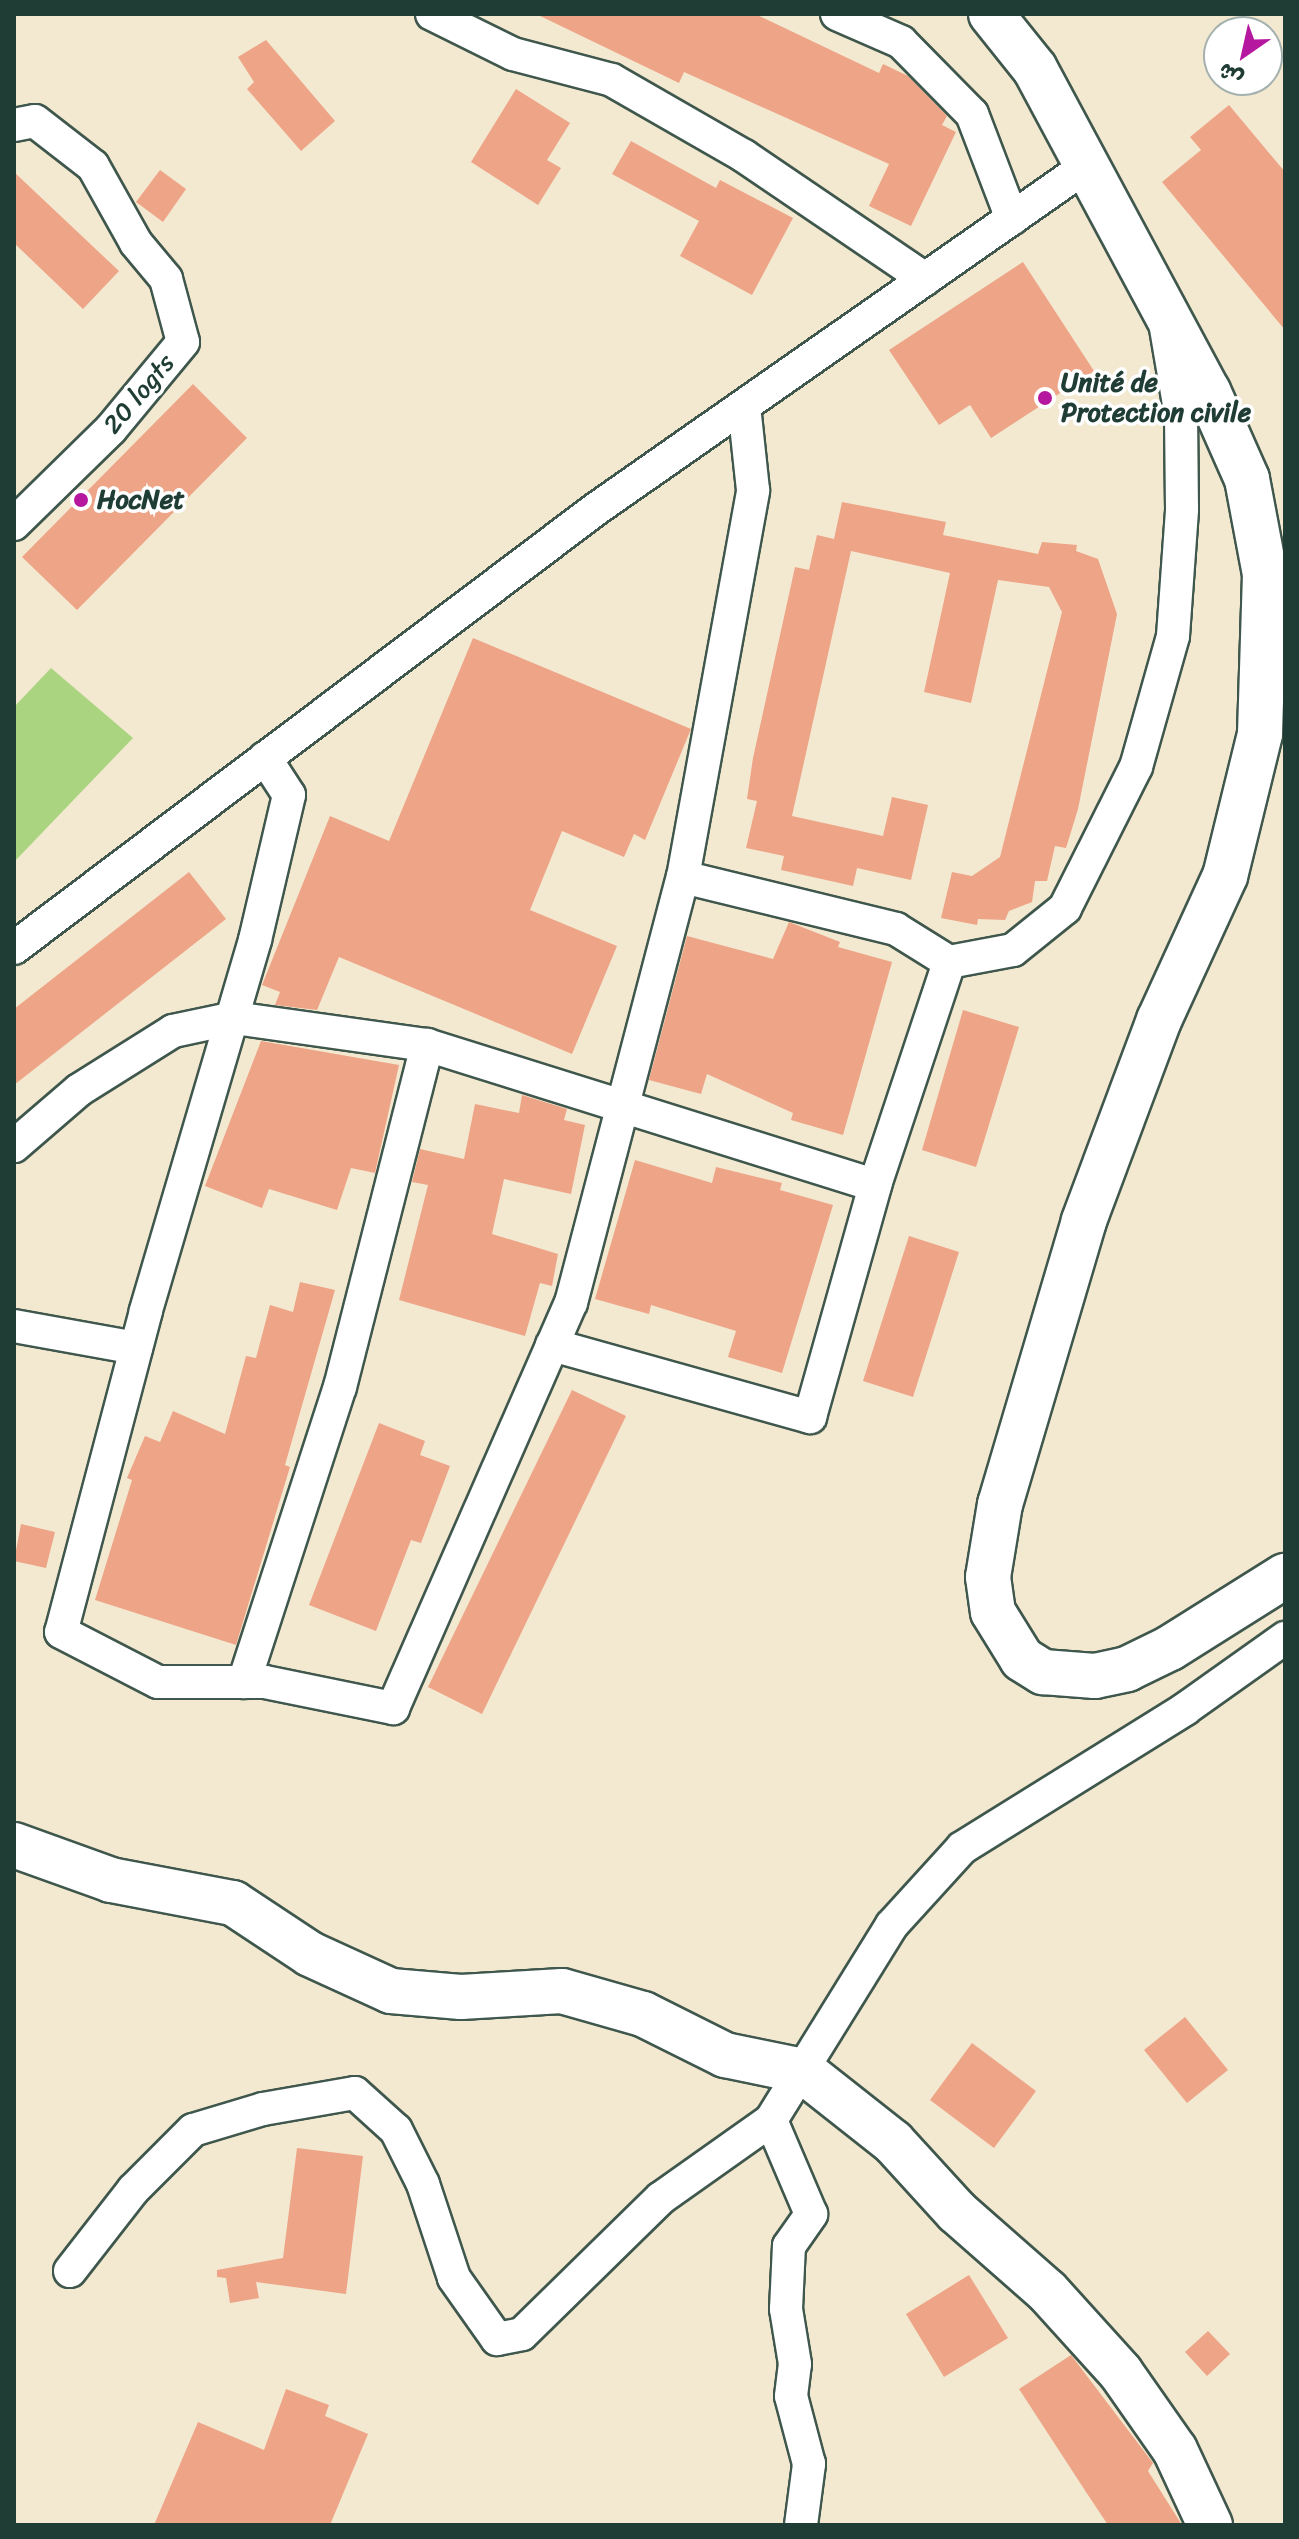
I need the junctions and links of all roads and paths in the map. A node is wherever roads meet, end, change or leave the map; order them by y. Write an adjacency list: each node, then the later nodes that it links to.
1 (432, 14): 7 (street)
2 (837, 14): 6 (street)
3 (991, 14): 5 (main road)
4 (14, 125): 10 (street, 20 logts)
5 (1088, 165): 6 (street); 8 (main road)
6 (1012, 219): 7 (street)
7 (925, 279): 9 (street)
8 (1162, 298): 11 (main road); 15 (street)
9 (744, 406): 12 (street); 13 (street)
10 (14, 524)
11 (1273, 732): 24 (main road)
12 (265, 758): 14 (street); 16 (street)
13 (683, 877): 15 (street); 18 (street)
14 (14, 948)
15 (949, 962): 20 (street)
16 (234, 1018): 17 (street); 19 (street); 23 (street)
17 (427, 1045): 18 (street); 26 (street)
18 (621, 1105): 20 (street); 22 (street)
19 (14, 1146)
20 (875, 1185): 22 (street)
21 (14, 1326): 23 (street)
22 (552, 1345): 26 (street)
23 (136, 1348): 26 (street)
24 (1285, 1576)
25 (1285, 1638): 28 (street)
26 (244, 1682)
27 (14, 1845): 28 (main road)
28 (803, 2071): 29 (street); 32 (main road)
29 (771, 2120): 30 (street); 31 (street)
30 (70, 2271)
31 (801, 2525)
32 (1210, 2525)

